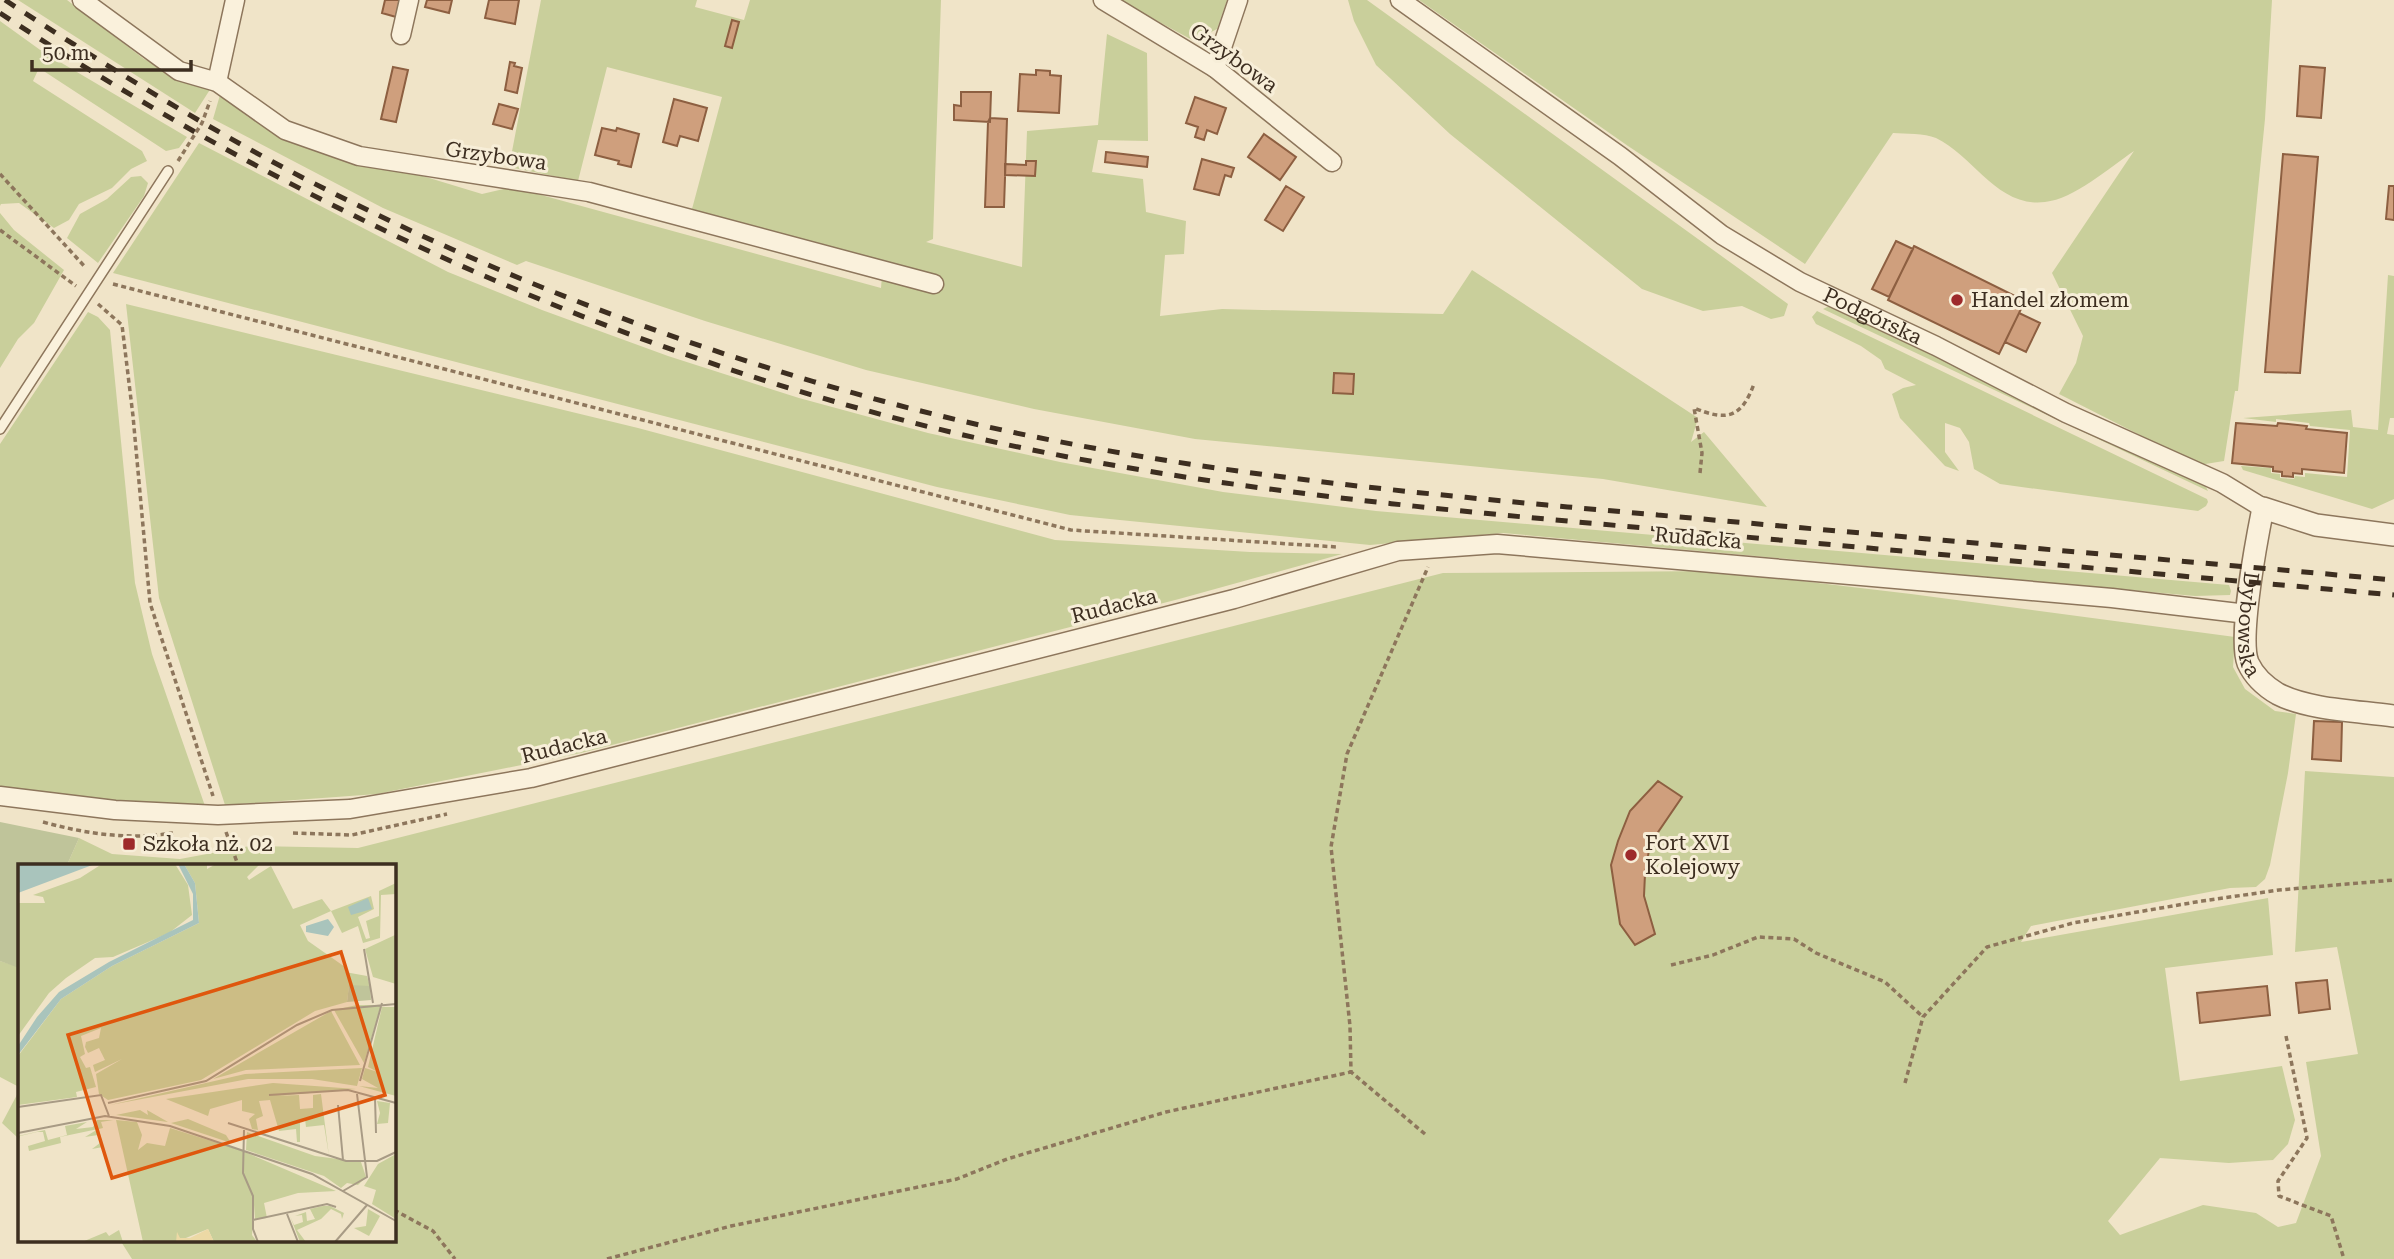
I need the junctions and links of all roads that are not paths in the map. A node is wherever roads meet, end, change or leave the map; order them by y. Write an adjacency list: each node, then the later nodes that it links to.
1 (235, 0): 9 (street)
2 (408, 0): 7 (street)
3 (1103, 0): 8 (street, Grzybowa)
4 (1238, 0): 8 (street)
5 (1400, 0): 14 (street, Podgórska)
6 (83, 1): 9 (street, Grzybowa)
7 (401, 35)
8 (1215, 68): 10 (street, Grzybowa)
9 (217, 82): 12 (street, Grzybowa)
10 (1332, 162)
11 (168, 171): 13 (lane)
12 (934, 284)
13 (0, 429)
14 (2263, 508): 15 (street, Podgórska); 16 (street, Dybowska)
15 (2394, 535)
16 (2247, 614): 17 (street, Dybowska); 18 (street, Rudacka)
17 (2394, 716)
18 (0, 796)

